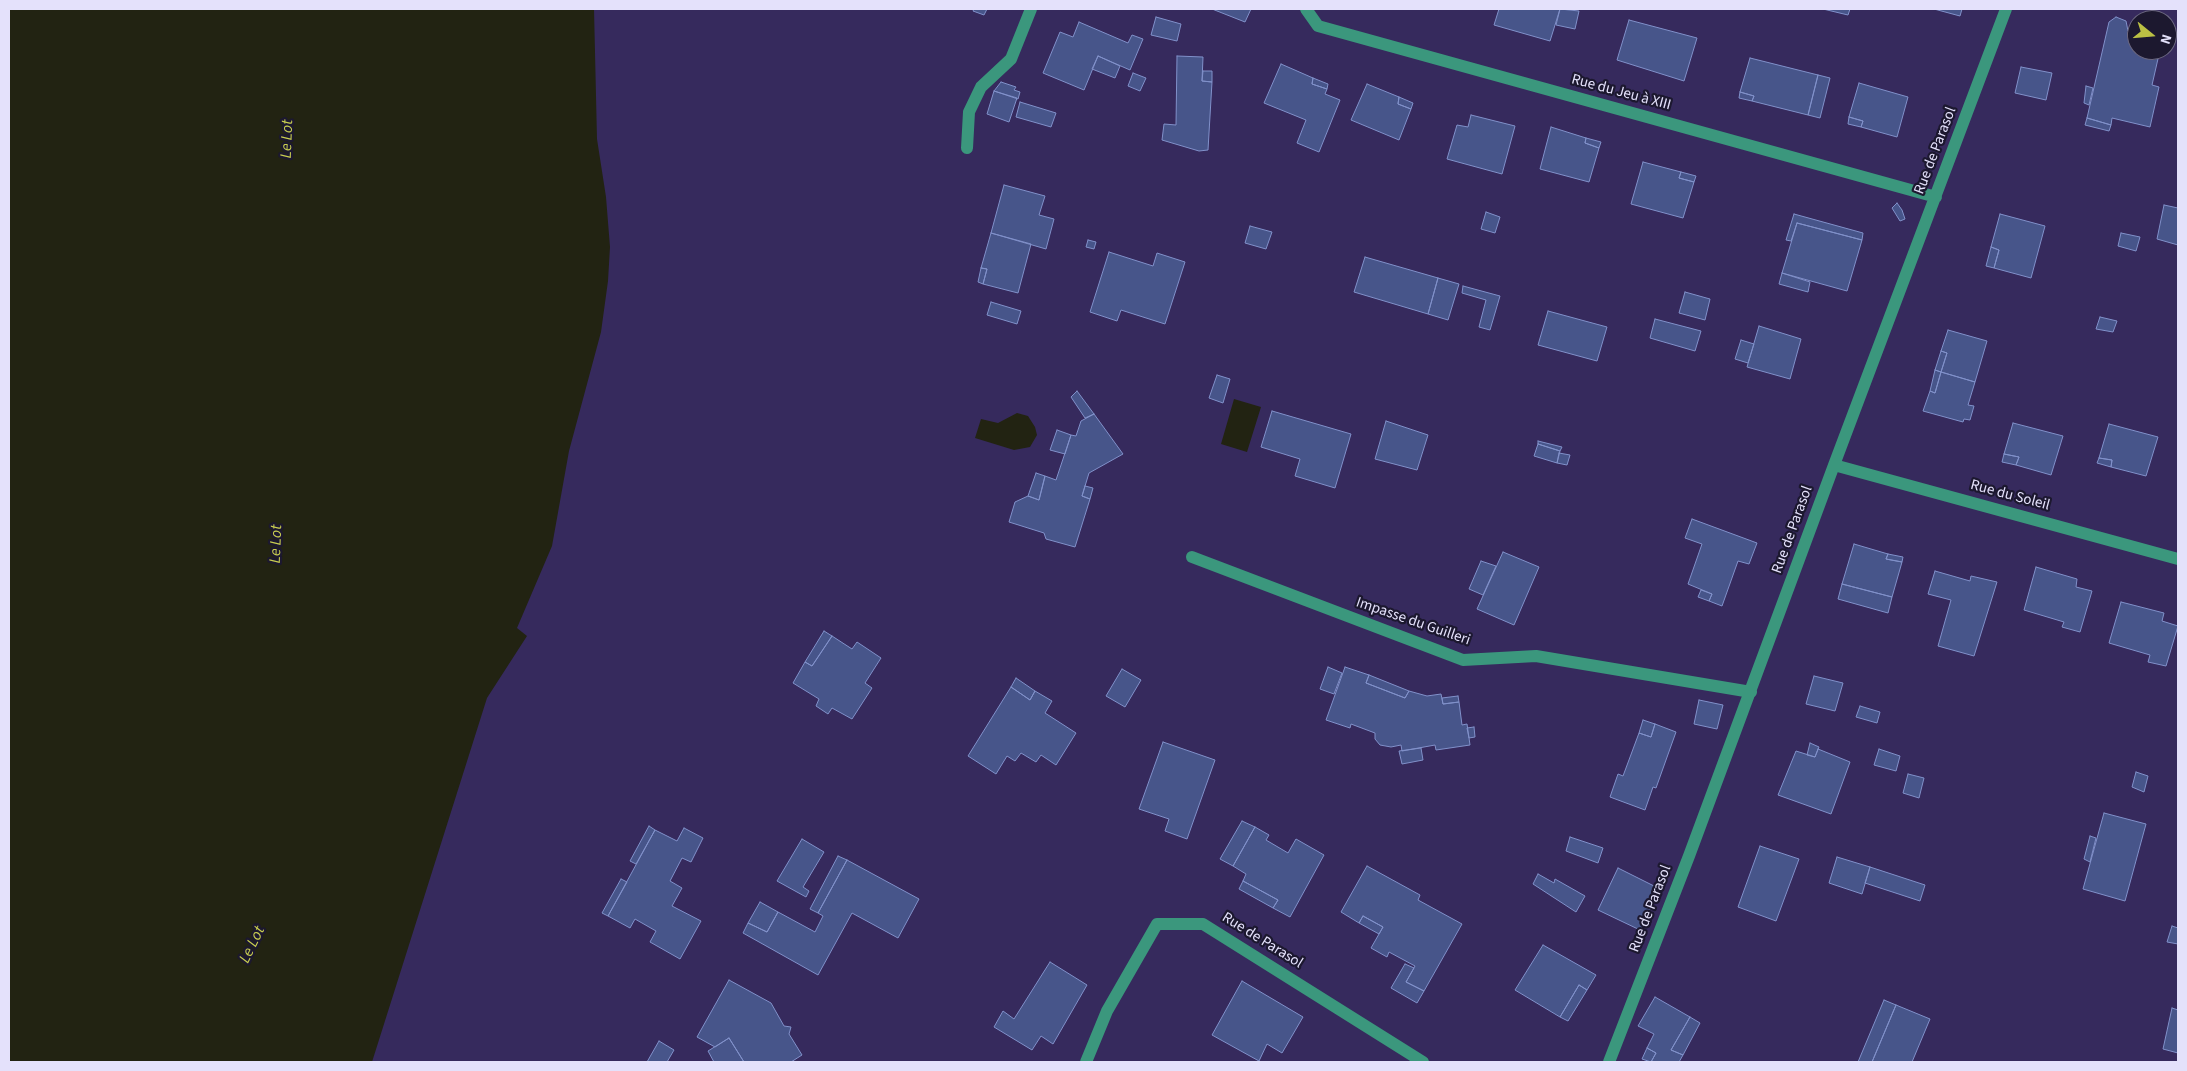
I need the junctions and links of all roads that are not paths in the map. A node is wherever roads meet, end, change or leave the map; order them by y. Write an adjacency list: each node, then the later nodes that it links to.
1 (1031, 9): 4 (street)
2 (1306, 9): 5 (street, Rue du Jeu à XIII)
3 (2006, 9): 5 (street, Rue de Parasol)
4 (967, 148)
5 (1936, 197): 6 (street, Rue de Parasol)
6 (1834, 465): 8 (street, Rue du Soleil); 9 (street, Rue de Parasol)
7 (1192, 557): 9 (street, Impasse du Guilleri)
8 (2178, 559)
9 (1751, 692): 12 (street, Rue de Parasol)
10 (1086, 1062): 11 (street, Rue de Parasol)
11 (1423, 1062)
12 (1609, 1062)

